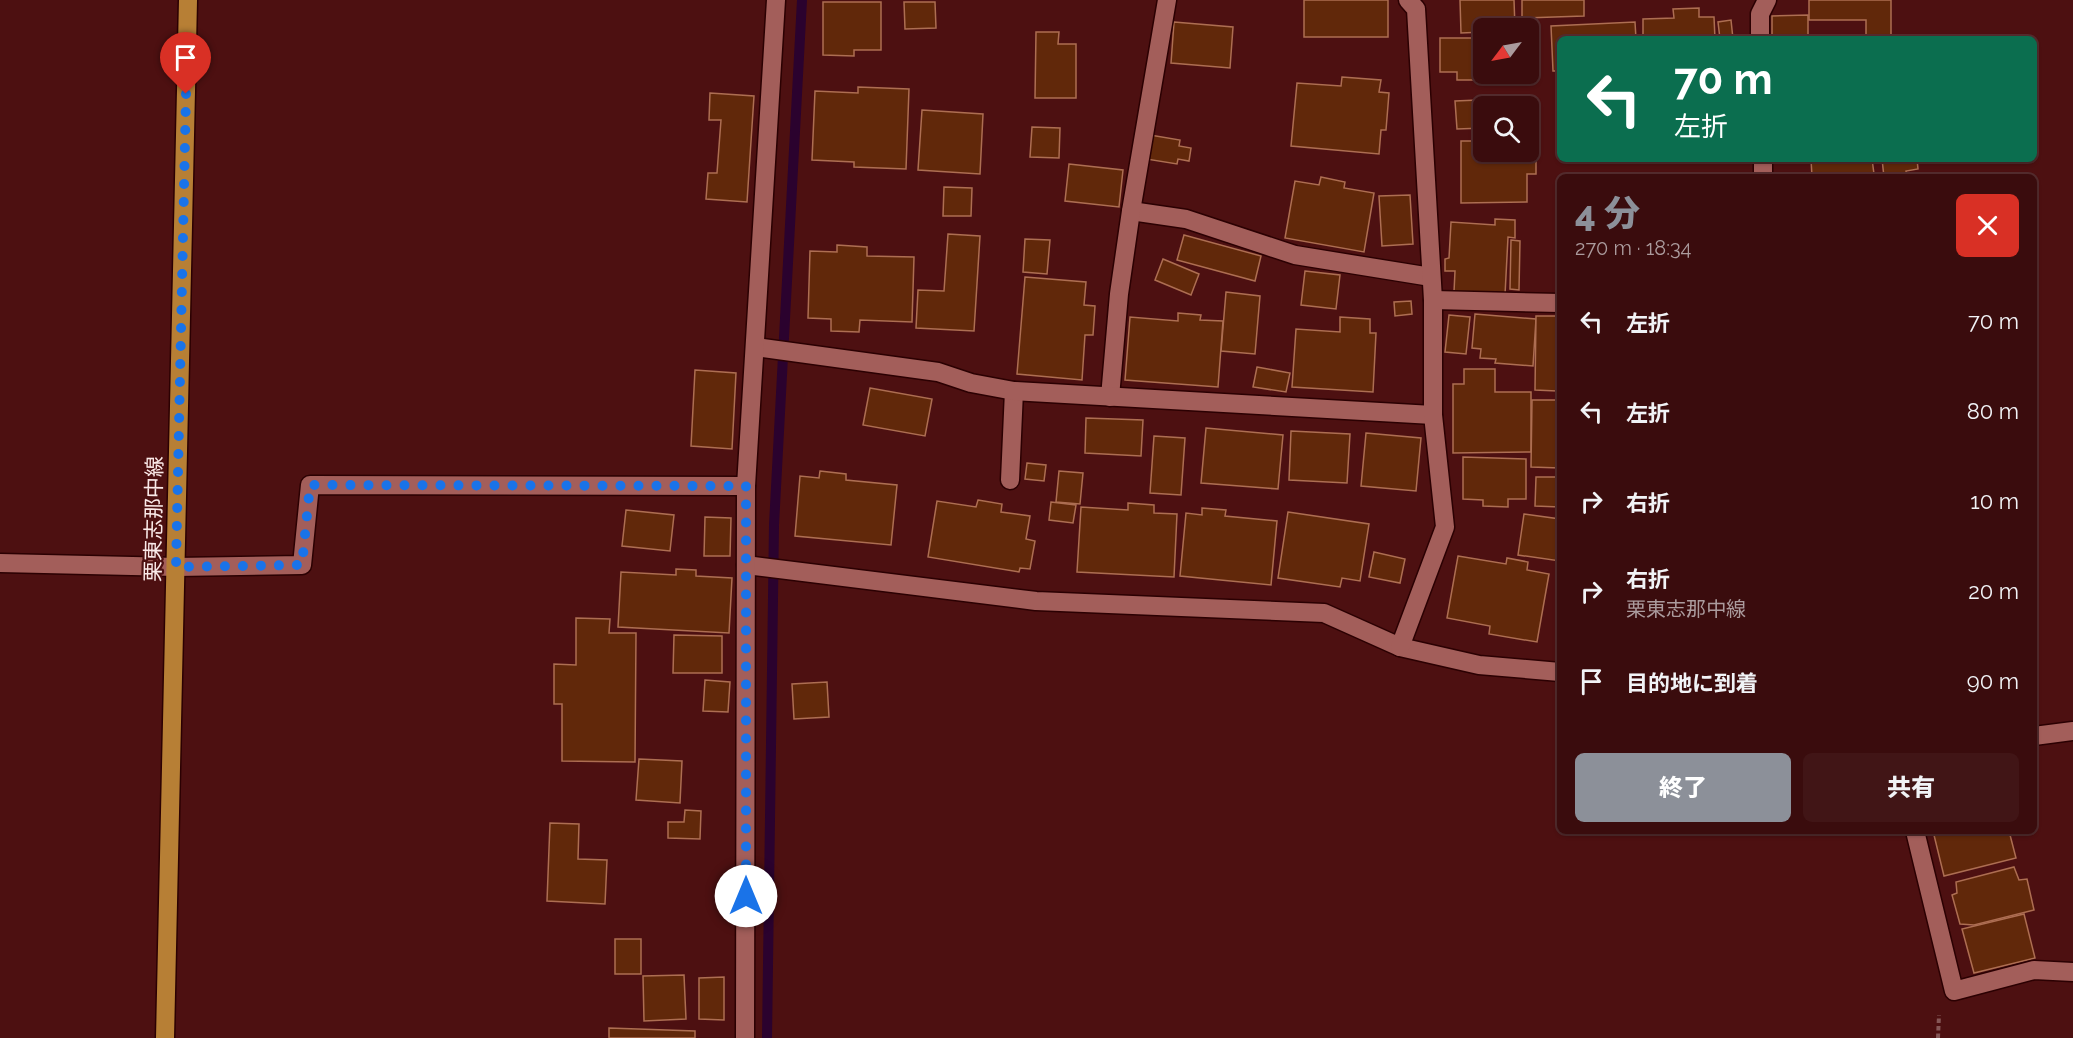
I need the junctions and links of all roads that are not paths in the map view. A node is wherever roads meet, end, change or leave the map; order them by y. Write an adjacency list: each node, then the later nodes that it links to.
1 (188, 0): 19 (main road, 栗東志那中線)
2 (776, 0): 11 (street)
3 (1167, 0): 7 (street)
4 (1408, 0): 8 (street)
5 (1767, 0): 6 (street)
6 (1760, 36)
7 (1131, 211): 8 (street); 13 (street)
8 (1431, 277): 9 (street)
9 (1433, 300): 10 (street); 14 (street)
10 (1557, 303)
11 (755, 347): 12 (street); 16 (street)
12 (1014, 391): 13 (street); 15 (street)
13 (1110, 397): 14 (street)
14 (1433, 415): 20 (street)
15 (1010, 480)
16 (746, 486): 18 (street); 19 (street)
17 (0, 563): 19 (street)
18 (746, 565): 20 (street); 27 (street)
19 (176, 567): 26 (main road, 栗東志那中線)
20 (1400, 646): 21 (street)
21 (1557, 672)
22 (2073, 731): 23 (street)
23 (2037, 736)
24 (1916, 834): 25 (street)
25 (2073, 972)
26 (165, 1038)
27 (745, 1038)

